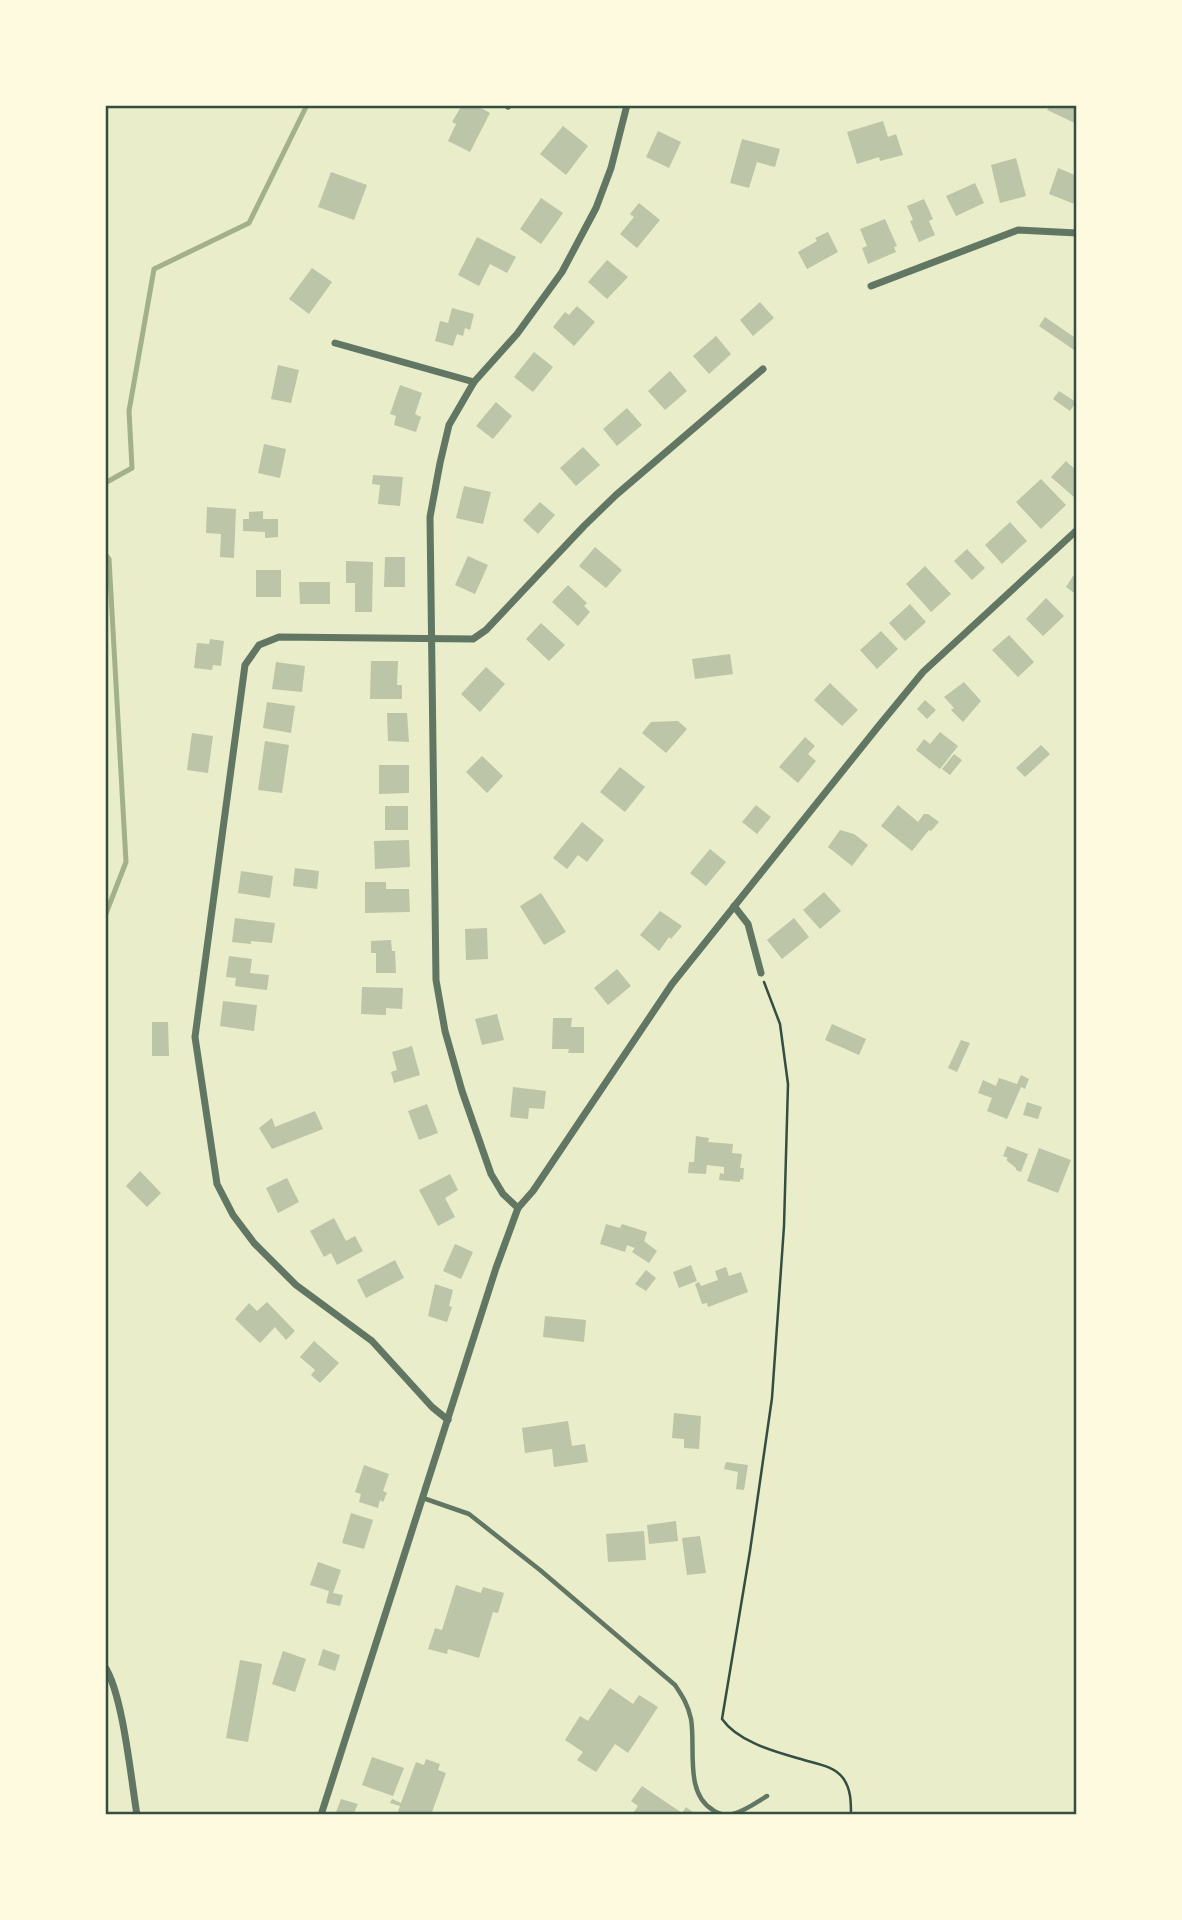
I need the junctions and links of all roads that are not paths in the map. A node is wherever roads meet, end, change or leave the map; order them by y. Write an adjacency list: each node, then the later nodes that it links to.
1 (627, 105): 6 (street)
2 (1077, 233): 3 (street)
3 (871, 286)
4 (335, 343): 6 (street)
5 (763, 369): 8 (street)
6 (474, 382): 8 (street)
7 (1077, 530): 9 (street)
8 (431, 638): 11 (street); 12 (street)
9 (734, 906): 10 (street); 11 (street)
10 (761, 973)
11 (518, 1208): 12 (street)
12 (448, 1420): 13 (street)
13 (422, 1498): 15 (lane); 17 (street)
14 (105, 1667): 16 (street)
15 (767, 1796)
16 (137, 1815)
17 (321, 1815)

